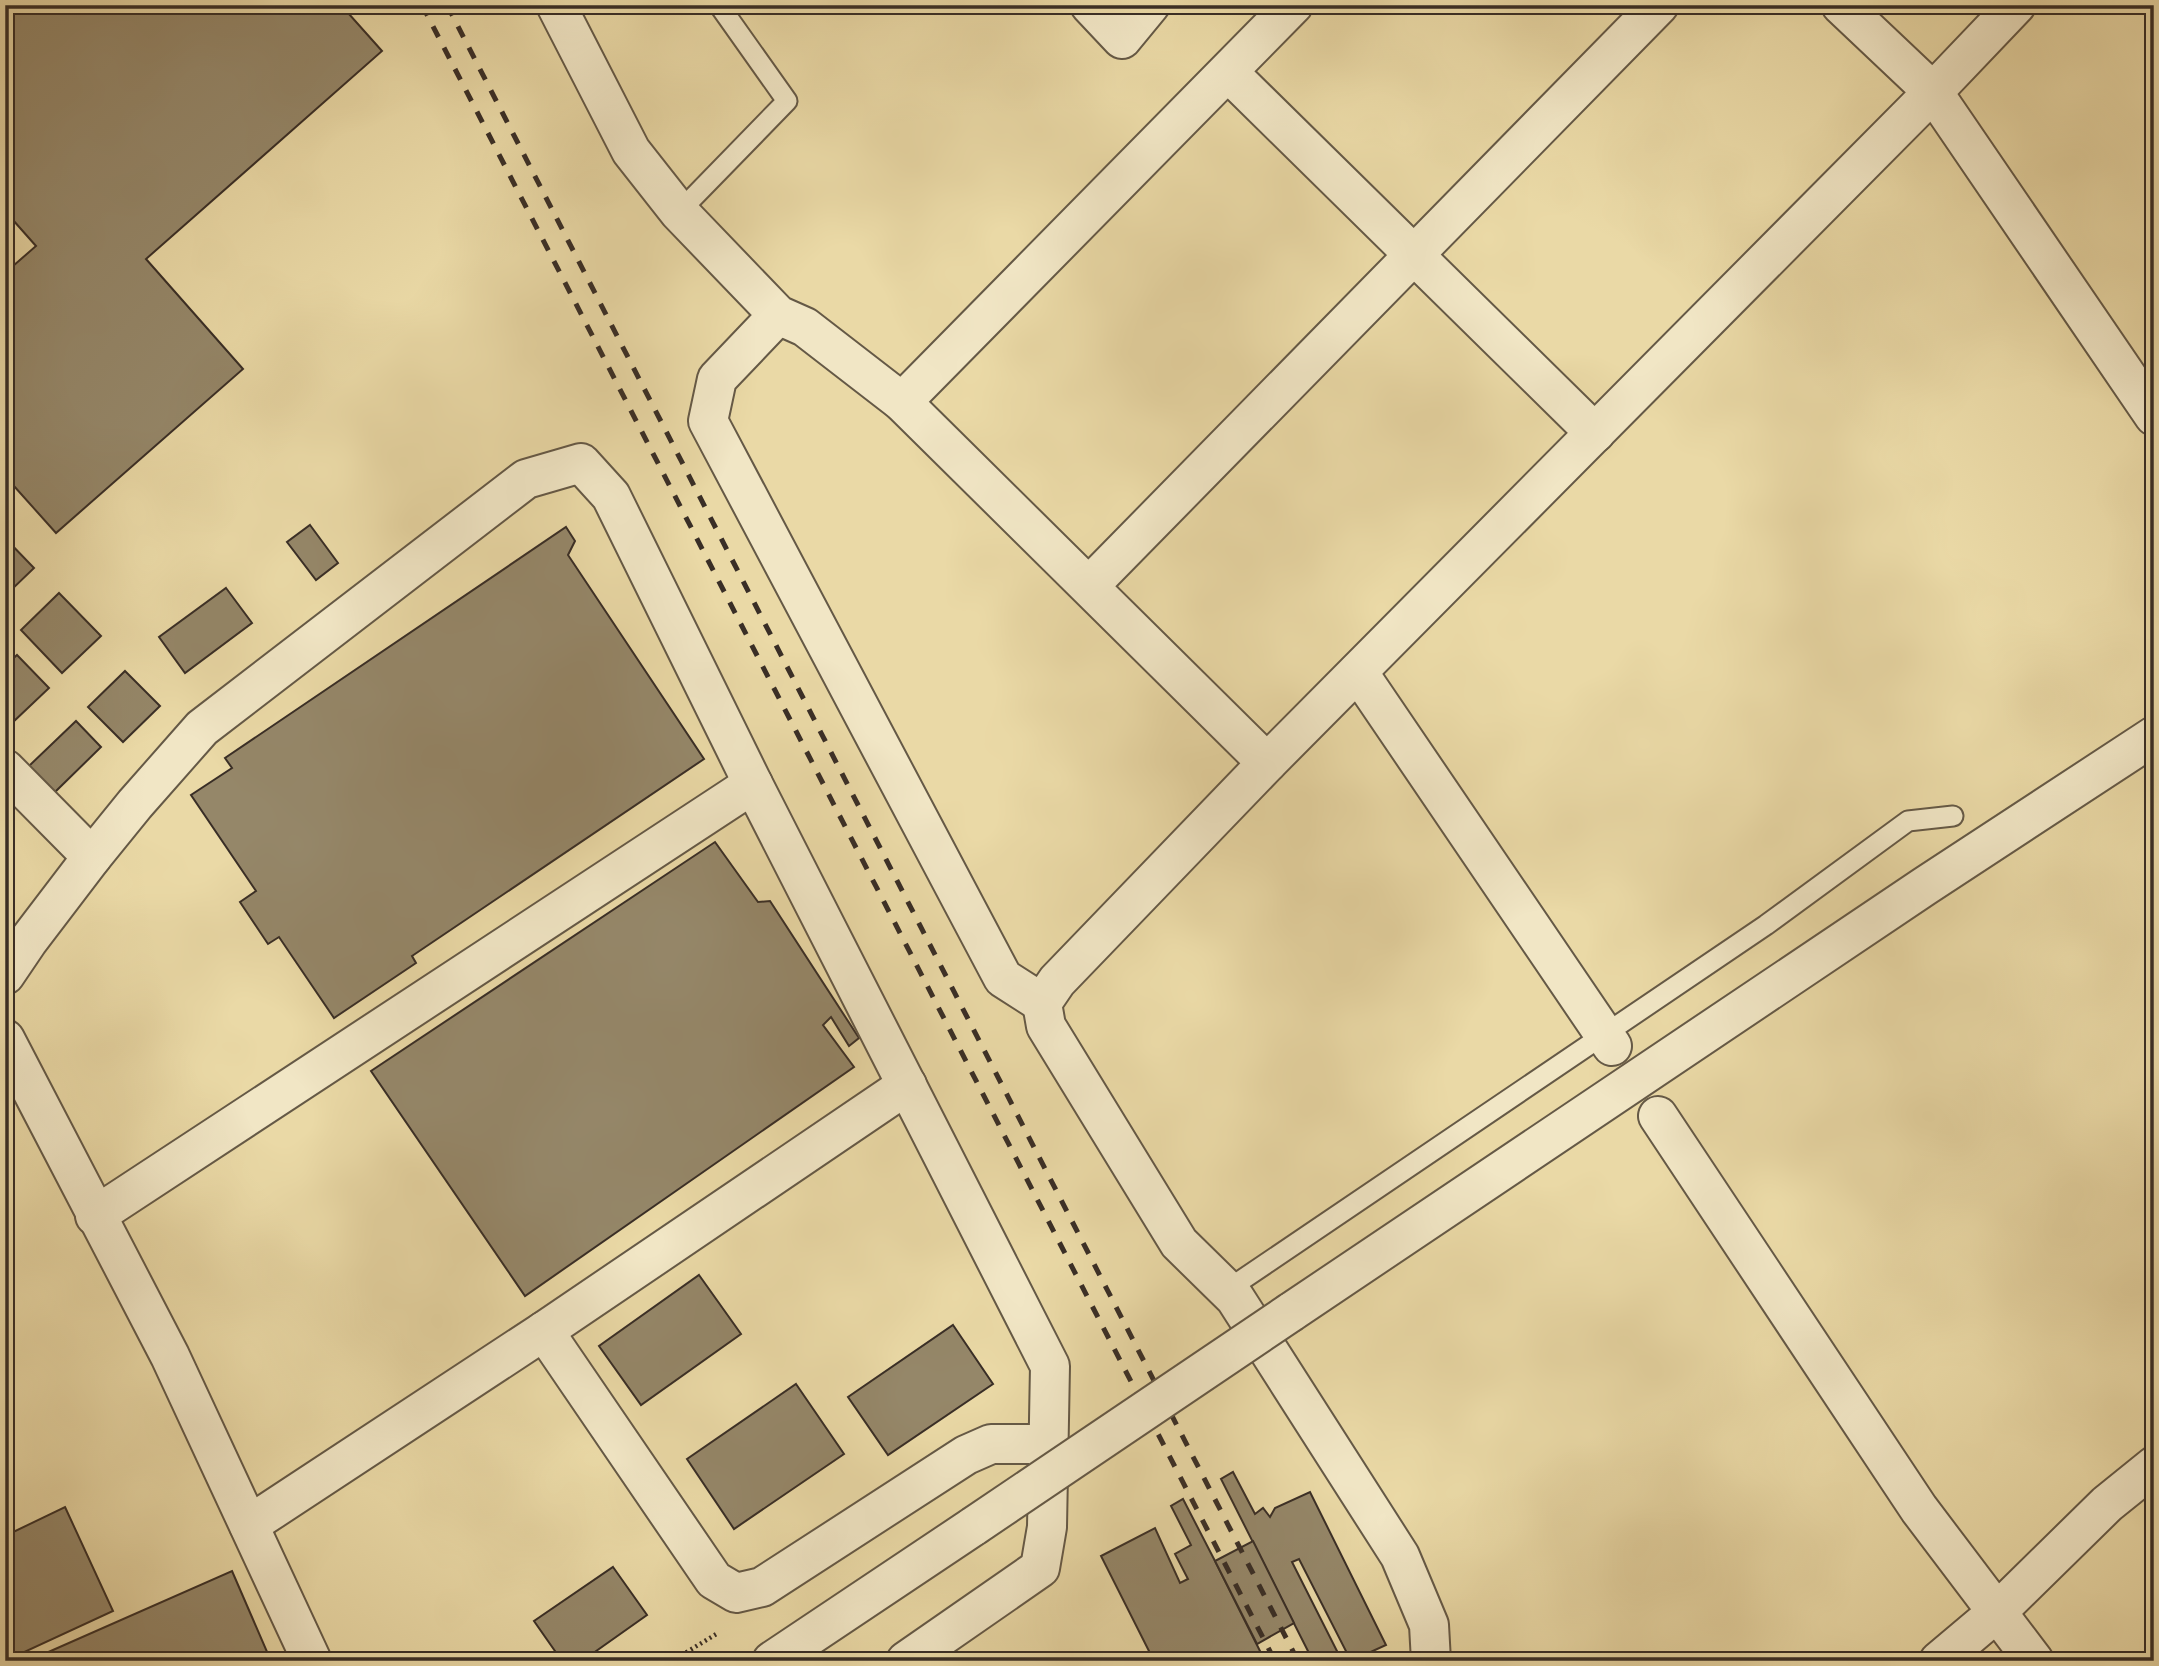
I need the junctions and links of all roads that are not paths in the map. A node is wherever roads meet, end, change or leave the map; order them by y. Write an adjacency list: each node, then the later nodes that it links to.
1 (556, 5): 11 (street)
2 (719, 5): 11 (lane)
3 (1090, 5): 4 (street)
4 (1150, 5)
5 (1293, 5): 9 (street)
6 (1659, 5): 12 (street)
7 (1841, 5): 10 (street)
8 (2016, 5): 10 (street)
9 (1228, 72): 12 (street); 14 (street)
10 (1933, 92): 15 (street); 16 (street)
11 (679, 212): 13 (street)
12 (1411, 255): 16 (street); 17 (street)
13 (778, 315): 14 (street); 26 (street)
14 (902, 402): 17 (street)
15 (2154, 416)
16 (1595, 433): 18 (street)
17 (1090, 586): 20 (street)
18 (1358, 672): 20 (street); 28 (street)
19 (2154, 736): 39 (street, bridge)
20 (1267, 763): 26 (street)
21 (5, 769): 24 (street)
22 (753, 784): 24 (street); 29 (street); 31 (street)
23 (1953, 816): 28 (lane)
24 (92, 857): 25 (street)
25 (5, 975)
26 (1042, 1003): 32 (street)
27 (5, 1039): 31 (street)
28 (1608, 1040): 32 (lane)
29 (907, 1086): 33 (street); 34 (street)
30 (1658, 1116): 37 (street)
31 (95, 1216): 36 (street)
32 (1227, 1290): 41 (street)
33 (544, 1331): 34 (street); 36 (street)
34 (1049, 1444): 40 (street)
35 (2154, 1466): 37 (street)
36 (249, 1525): 38 (street)
37 (1996, 1613): 42 (street); 43 (street)
38 (312, 1661)
39 (772, 1661)
40 (906, 1661)
41 (1432, 1661)
42 (1939, 1661)
43 (2034, 1661)

